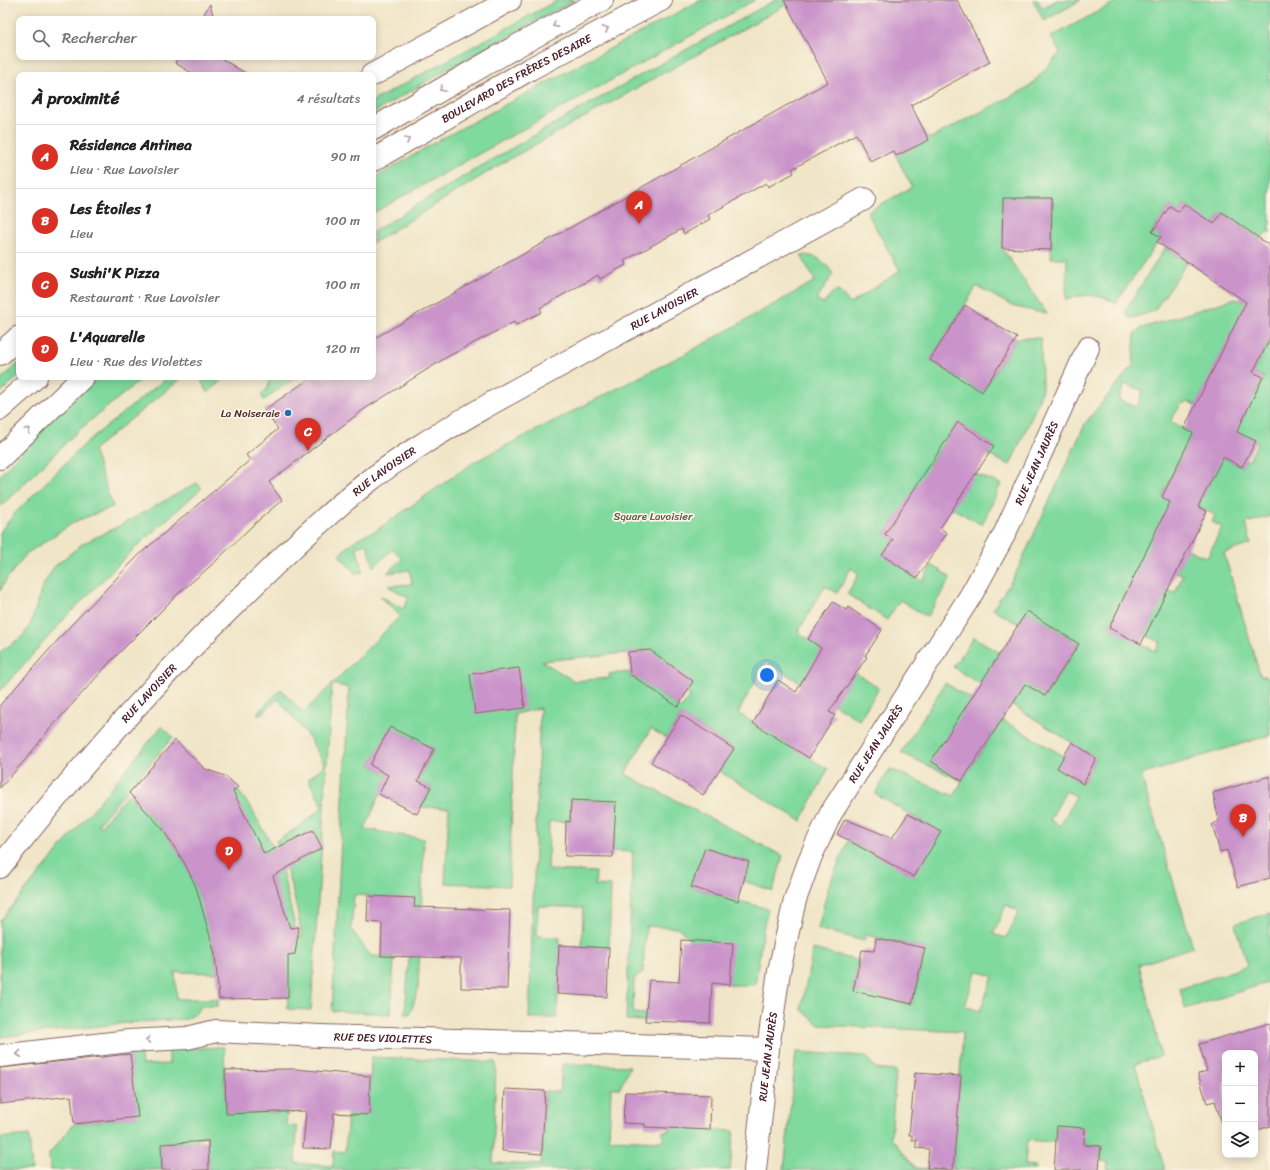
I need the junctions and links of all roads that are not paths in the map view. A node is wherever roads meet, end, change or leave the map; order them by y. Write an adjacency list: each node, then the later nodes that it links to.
1 (510, 0): 4 (street)
2 (602, 0): 5 (street, one-way to 5)
3 (661, 0): 6 (street, BOULEVARD DES FRÈRES DESAIRE, one-way to 3)
4 (376, 73)
5 (376, 127)
6 (376, 158)
7 (864, 199): 15 (street, RUE LAVOISIER)
8 (16, 340): 10 (street)
9 (1088, 348): 16 (street, RUE JEAN JAURÈS)
10 (0, 354)
11 (33, 380): 13 (street)
12 (80, 380): 14 (street, one-way to 12)
13 (0, 409)
14 (0, 458)
15 (0, 867)
16 (768, 1049): 17 (street, RUE DES VIOLETTES, one-way to 17); 18 (street, RUE JEAN JAURÈS)
17 (0, 1056)
18 (755, 1170)

